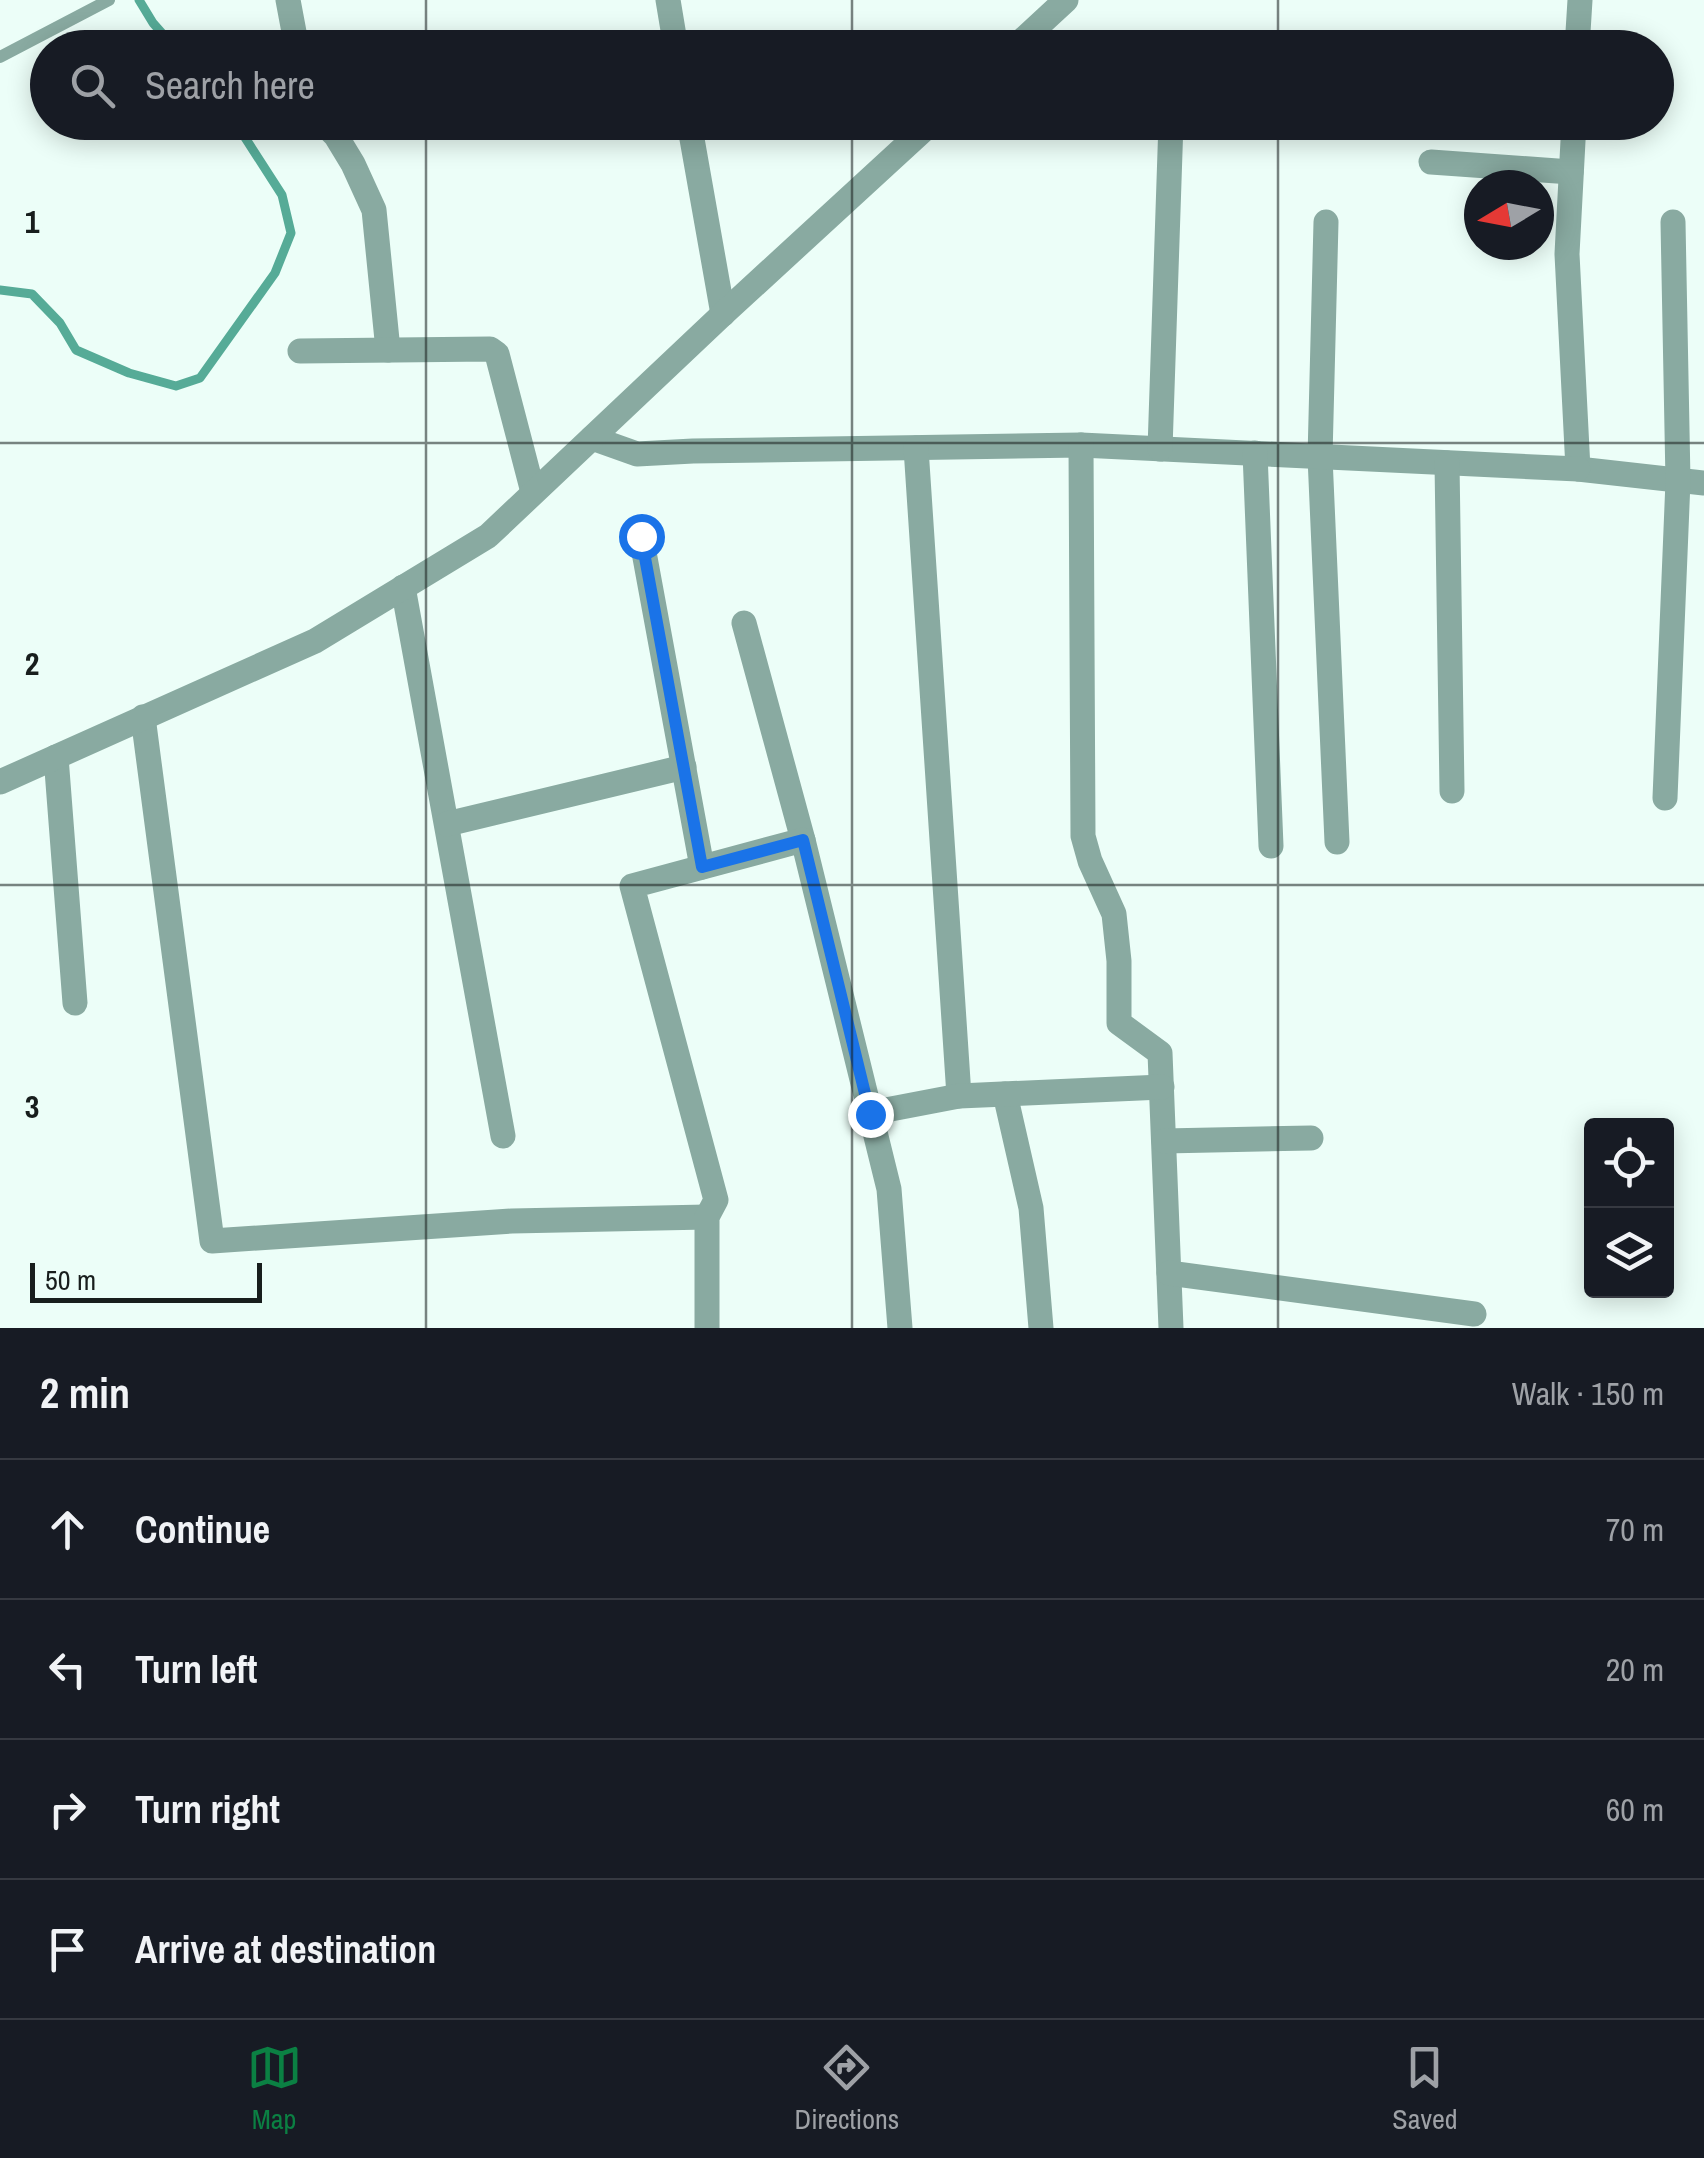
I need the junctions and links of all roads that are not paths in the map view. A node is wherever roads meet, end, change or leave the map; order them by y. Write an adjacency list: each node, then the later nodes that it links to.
1 (288, 0): 7 (street)
2 (668, 0): 8 (street)
3 (1066, 0): 9 (street)
4 (1580, 0): 10 (street)
5 (104, 2): 6 (lane)
6 (51, 30)
7 (294, 30)
8 (673, 30)
9 (1034, 30)
10 (1578, 30)
11 (30, 41): 12 (lane)
12 (0, 57)
13 (339, 140): 23 (street)
14 (692, 140): 22 (street)
15 (912, 140): 22 (street)
16 (1170, 140): 28 (street)
17 (1573, 140): 19 (street)
18 (1431, 162): 19 (street)
19 (1571, 172): 32 (street)
20 (1326, 222): 30 (street)
21 (1673, 222): 33 (street)
22 (723, 314): 25 (street)
23 (388, 350): 24 (street); 34 (street)
24 (300, 351)
25 (592, 438): 27 (street); 34 (street)
26 (1081, 445): 27 (street); 28 (street); 50 (street)
27 (916, 448): 52 (street)
28 (1160, 449): 29 (street)
29 (1254, 453): 30 (street); 47 (street)
30 (1320, 456): 31 (street); 46 (street)
31 (1447, 462): 32 (street); 42 (street)
32 (1578, 469): 33 (street)
33 (1691, 482): 43 (street)
34 (534, 492): 36 (street)
35 (641, 536): 40 (street)
36 (404, 587): 38 (street); 44 (street)
37 (744, 623): 45 (street)
38 (144, 717): 39 (street); 57 (street)
39 (56, 757): 41 (street); 49 (street)
40 (684, 767): 44 (street); 48 (street)
41 (0, 782)
42 (1452, 791)
43 (1665, 798)
44 (447, 824): 54 (street)
45 (803, 840): 48 (street); 53 (street)
46 (1337, 842)
47 (1270, 846)
48 (702, 867): 57 (street)
49 (75, 1003)
50 (1162, 1086): 51 (street); 56 (street)
51 (1005, 1094): 52 (street); 62 (street)
52 (959, 1096): 53 (street)
53 (870, 1114): 61 (street)
54 (503, 1136)
55 (1311, 1138): 56 (street)
56 (1164, 1141): 58 (street)
57 (706, 1217): 60 (street)
58 (1169, 1273): 59 (street); 63 (street)
59 (1474, 1314)
60 (707, 1328)
61 (900, 1328)
62 (1041, 1328)
63 (1171, 1328)

